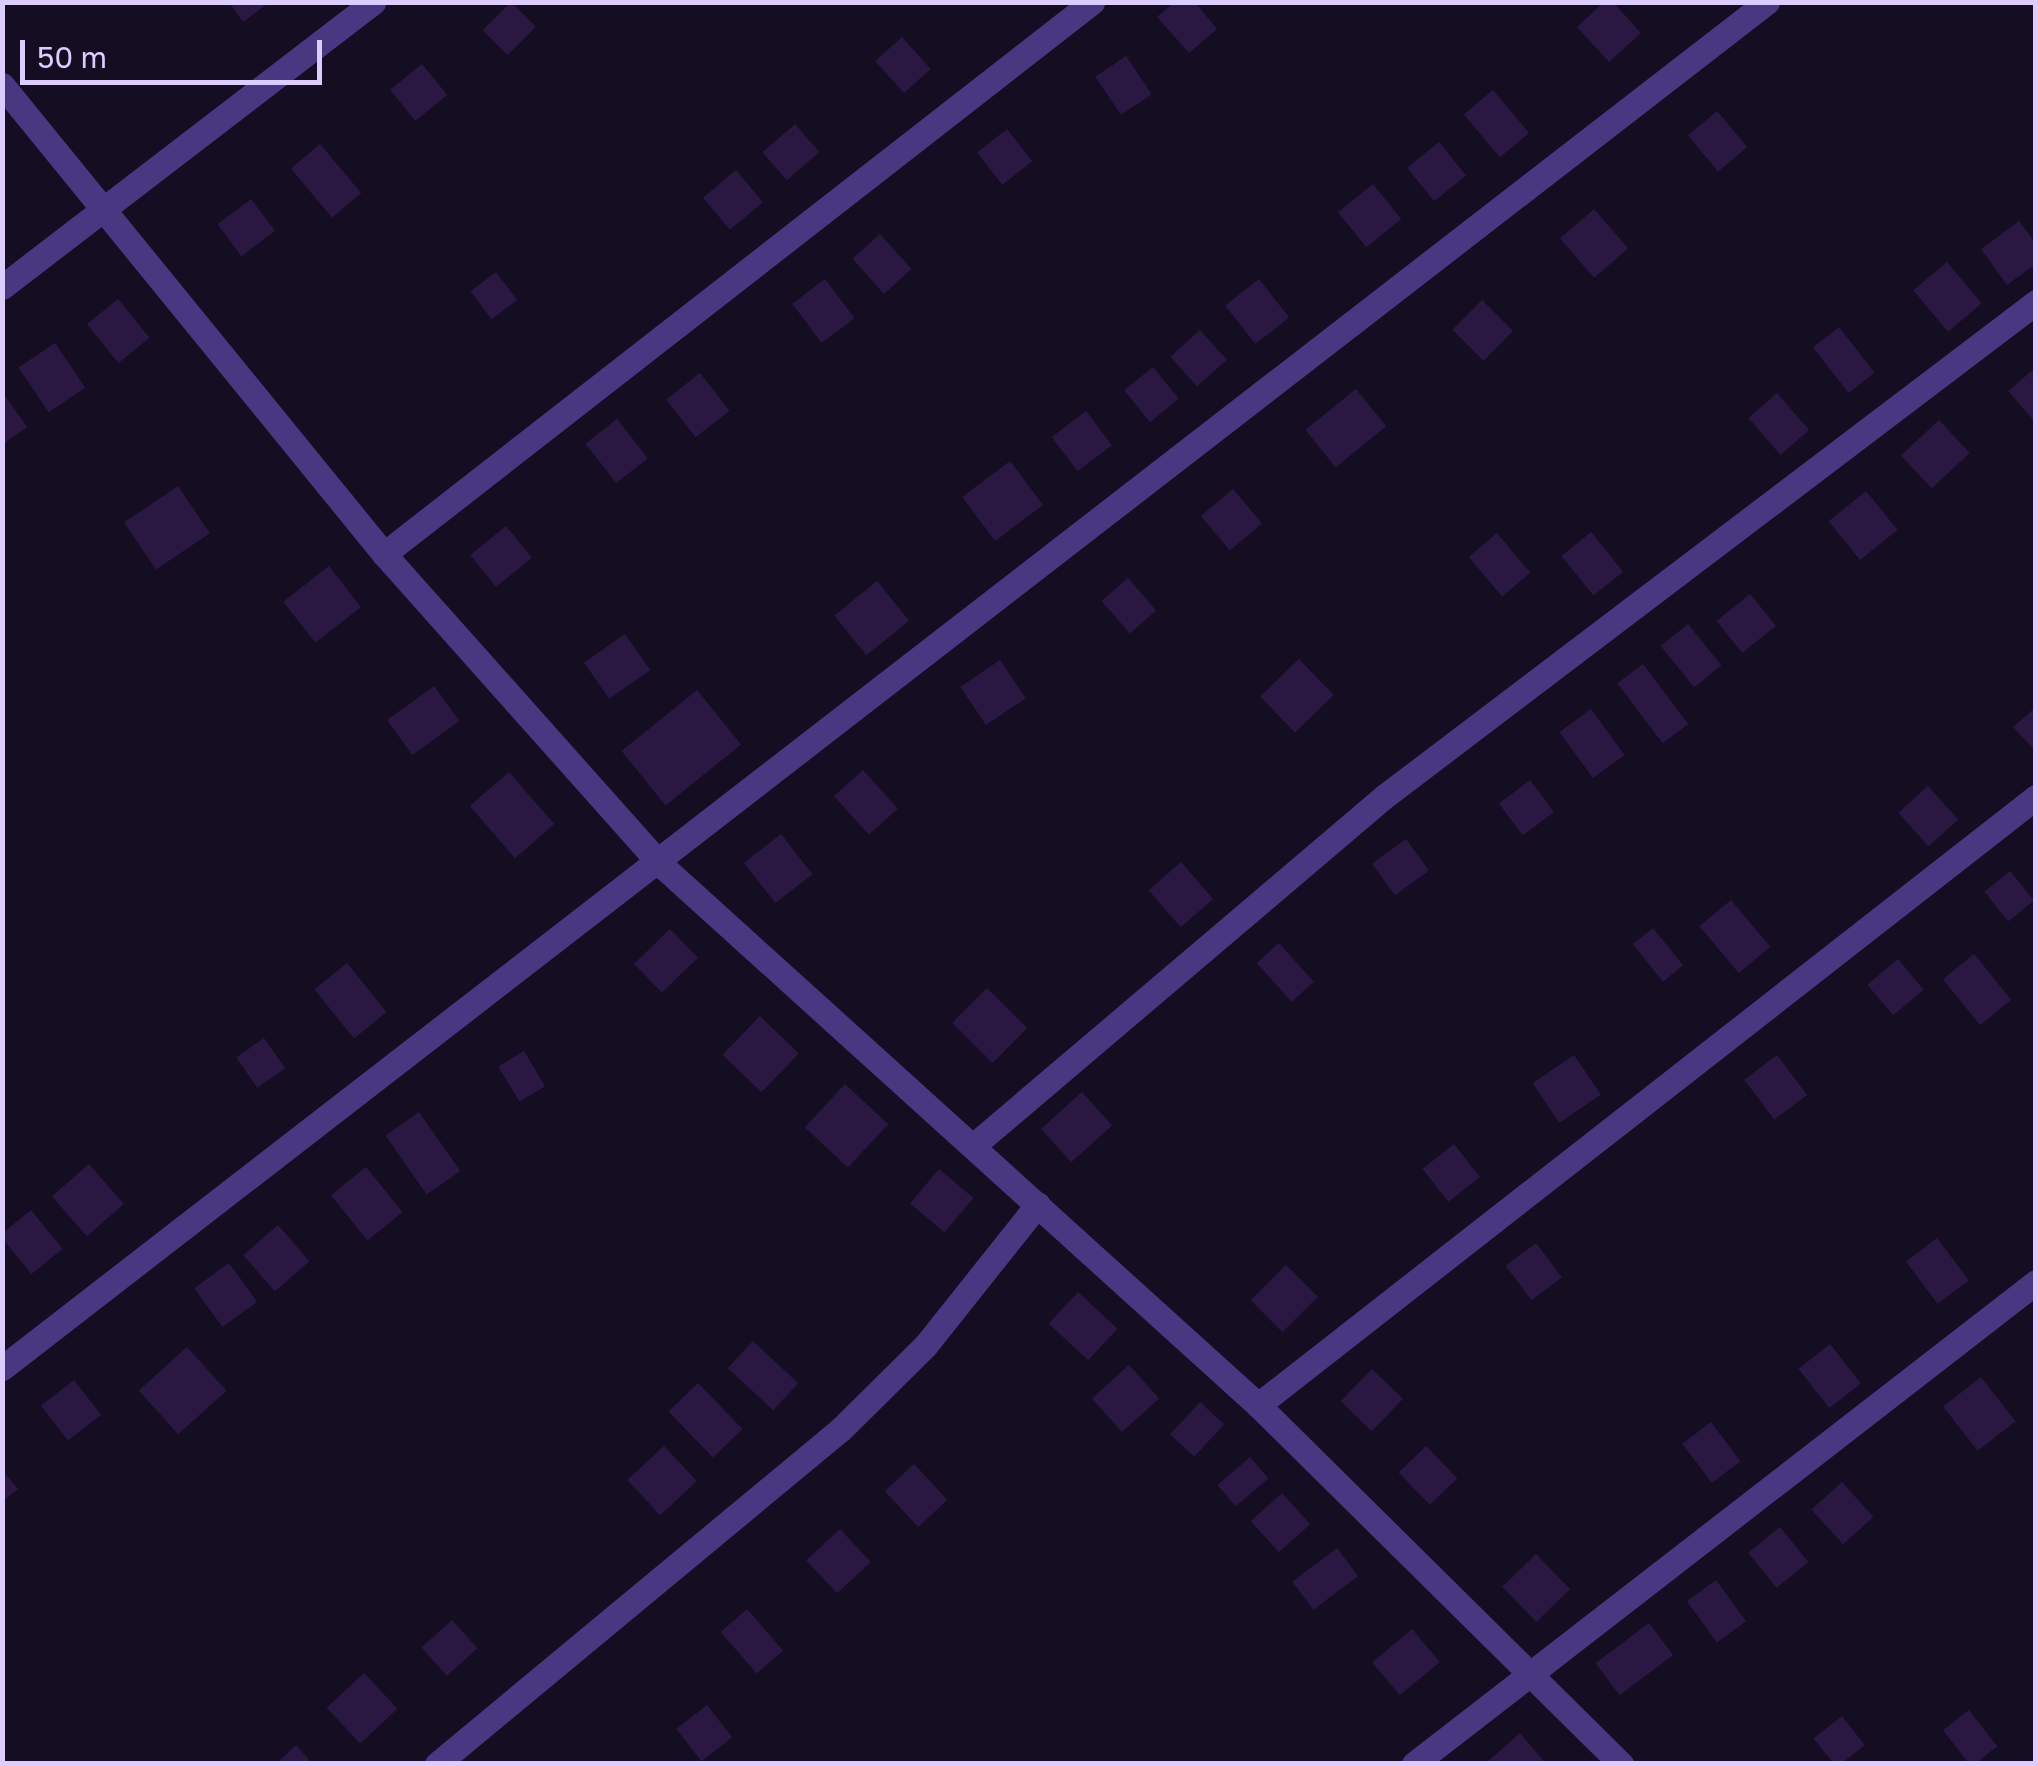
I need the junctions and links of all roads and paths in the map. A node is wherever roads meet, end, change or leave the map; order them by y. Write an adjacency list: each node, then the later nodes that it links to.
1 (374, 2): 5 (street)
2 (1092, 2): 8 (street)
3 (1767, 2): 10 (street)
4 (2, 85): 5 (street)
5 (104, 209): 6 (street); 8 (street)
6 (2, 287)
7 (2036, 302): 11 (street)
8 (384, 554): 10 (street)
9 (2036, 797): 15 (street)
10 (659, 863): 11 (street); 14 (street)
11 (974, 1145): 12 (street)
12 (1038, 1204): 15 (street); 17 (street)
13 (2036, 1282): 16 (street)
14 (2, 1368)
15 (1258, 1406): 16 (street)
16 (1525, 1674): 18 (street); 19 (street)
17 (437, 1764)
18 (1414, 1764)
19 (1621, 1764)

